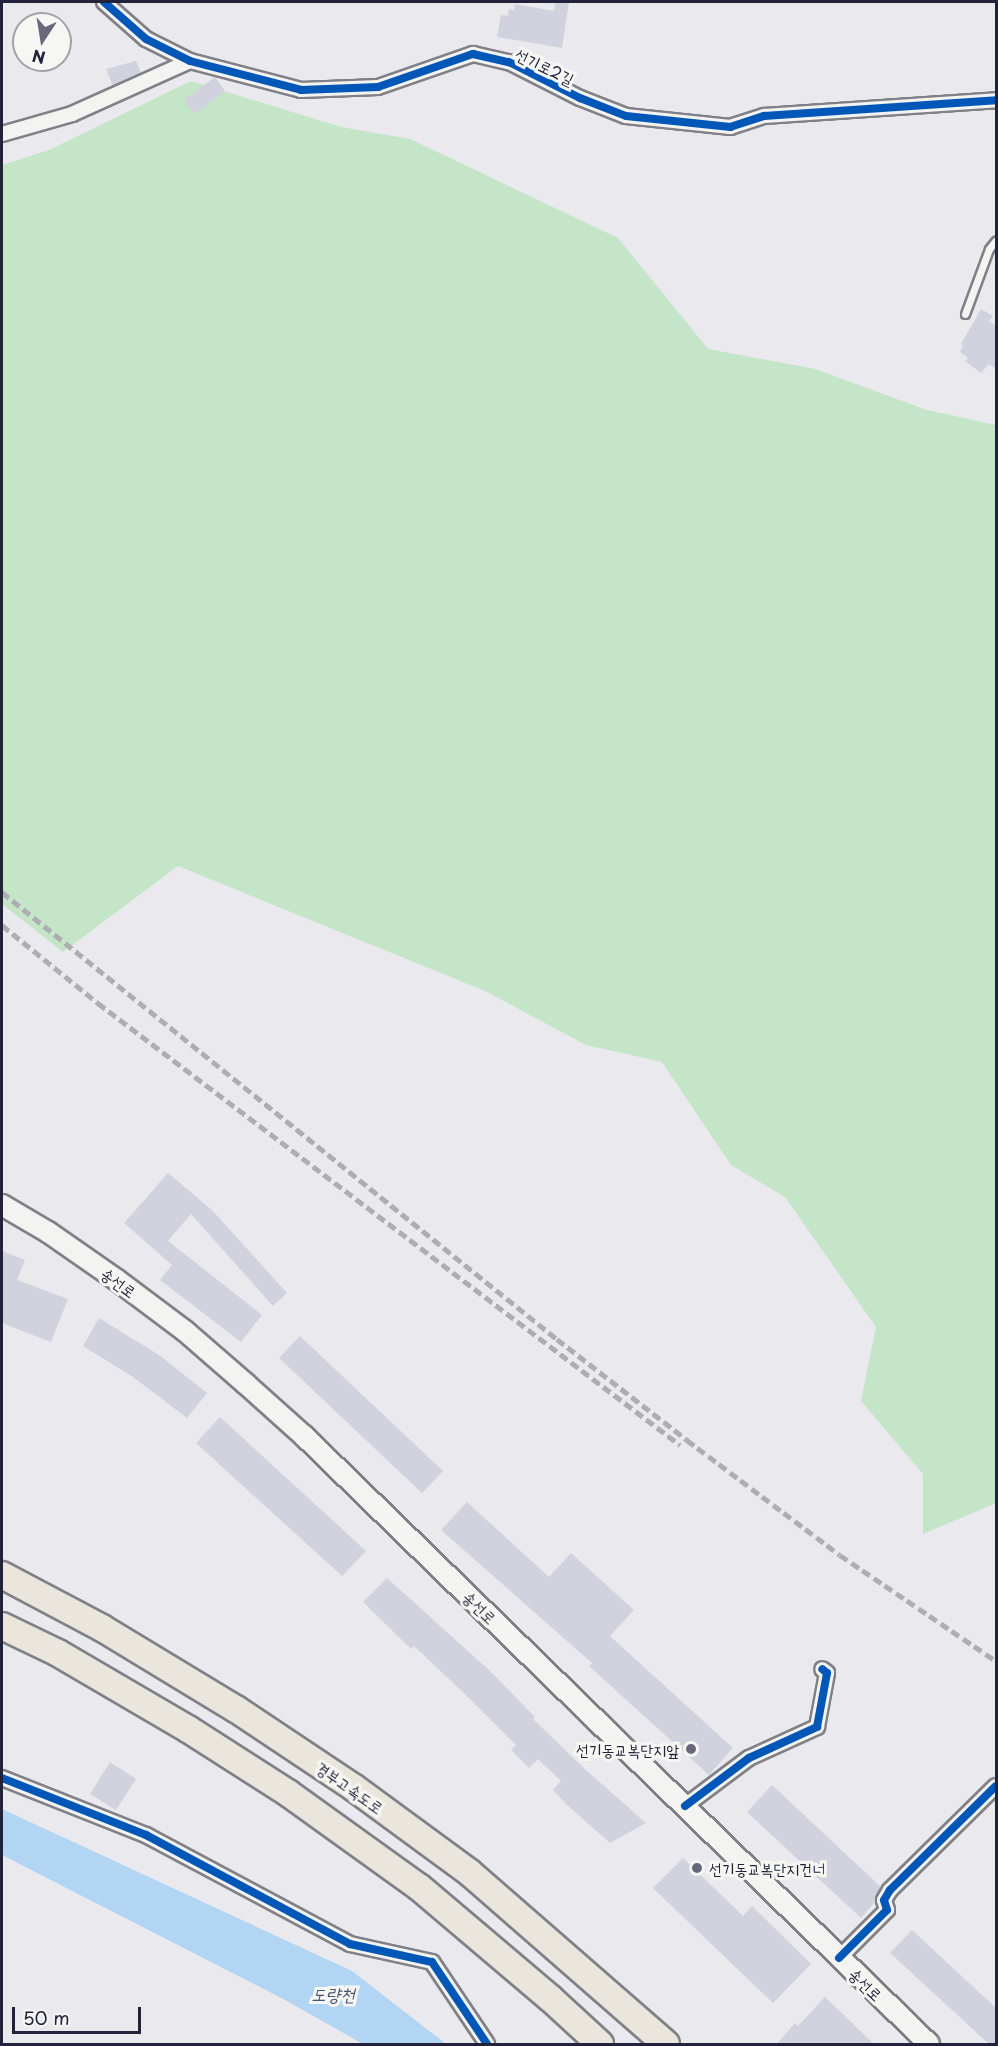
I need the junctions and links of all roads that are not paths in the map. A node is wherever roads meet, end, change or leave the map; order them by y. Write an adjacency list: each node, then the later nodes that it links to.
1 (104, 2): 2 (street, 선기로2길)
2 (190, 61): 3 (street, 선기로2길); 4 (street)
3 (996, 100)
4 (2, 134)
5 (996, 240): 6 (lane)
6 (965, 314)
7 (2, 1205): 13 (main road, 송선로)
8 (2, 1575): 17 (highway, 경부고속도로)
9 (2, 1626): 16 (highway)
10 (822, 1669): 13 (street)
11 (2, 1778): 15 (street)
12 (996, 1786): 14 (street)
13 (685, 1806): 14 (main road, 송선로)
14 (839, 1958): 18 (main road, 송선로)
15 (487, 2044)
16 (600, 2044)
17 (666, 2044)
18 (929, 2044)

